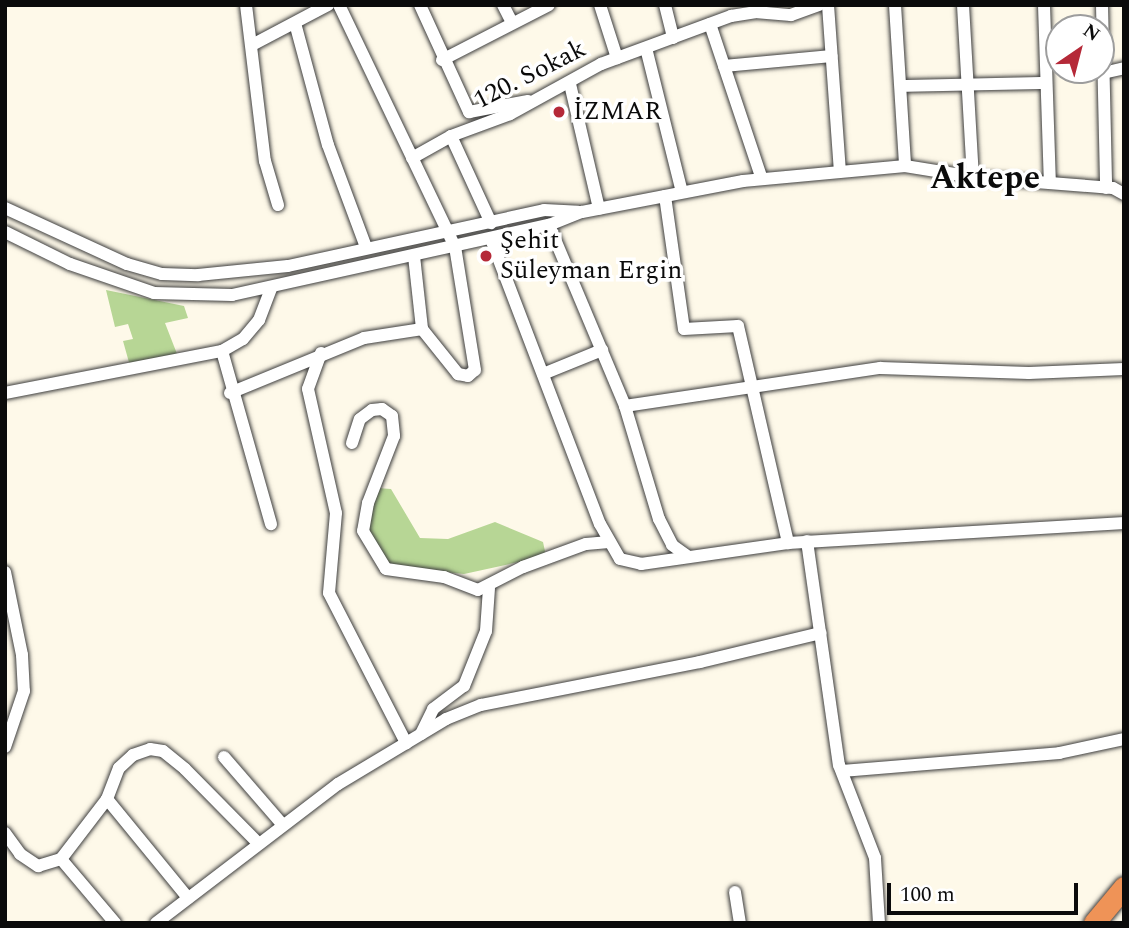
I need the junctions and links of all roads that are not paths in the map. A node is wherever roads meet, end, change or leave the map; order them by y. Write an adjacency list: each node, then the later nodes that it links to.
1 (246, 5): 19 (street)
2 (328, 5): 14 (street)
3 (339, 5): 33 (street)
4 (420, 5): 23 (street)
5 (503, 5): 15 (street)
6 (600, 5): 22 (street)
7 (665, 5): 17 (street)
8 (820, 5): 16 (street, 120. Sokak)
9 (828, 5): 21 (street)
10 (895, 5): 30 (street)
11 (963, 5): 25 (street)
12 (1044, 5): 18 (street)
13 (543, 6): 15 (street)
14 (295, 23): 19 (street); 52 (street)
15 (512, 23): 23 (street)
16 (710, 24): 17 (street, 120. Sokak); 24 (street)
17 (673, 38): 20 (street, 120. Sokak)
18 (1045, 44)
19 (252, 45): 43 (street)
20 (646, 48): 22 (street, 120. Sokak); 40 (street)
21 (832, 56): 24 (street); 35 (street)
22 (617, 58): 27 (street, 120. Sokak)
23 (442, 60): 31 (street)
24 (724, 66): 37 (street)
25 (967, 81): 26 (street); 30 (street); 36 (street)
26 (1045, 83)
27 (570, 84): 31 (street, 120. Sokak); 45 (street)
28 (1046, 84): 38 (street)
29 (1103, 84): 39 (street)
30 (901, 86): 34 (street)
31 (528, 101): 32 (street, 120. Sokak)
32 (451, 136): 33 (street, 120. Sokak); 47 (street)
33 (412, 158): 49 (street)
34 (905, 166): 35 (street); 36 (street)
35 (840, 172): 37 (street)
36 (973, 177): 38 (street)
37 (762, 179): 40 (street)
38 (1050, 183): 39 (street)
39 (1106, 188): 41 (street)
40 (682, 192): 42 (street)
41 (1124, 194)
42 (665, 196): 45 (street); 62 (street)
43 (278, 205)
44 (5, 208): 52 (street)
45 (598, 209): 46 (street)
46 (582, 212): 47 (street); 48 (street)
47 (491, 223): 49 (street)
48 (549, 225): 51 (street); 57 (street)
49 (448, 229): 52 (street); 53 (street)
50 (5, 232): 55 (street)
51 (491, 239): 53 (street); 61 (street)
52 (366, 247)
53 (455, 247): 54 (street); 56 (street)
54 (415, 256): 55 (street); 56 (street)
55 (271, 289): 58 (street)
56 (422, 329): 59 (street)
57 (602, 350): 61 (street); 65 (street)
58 (222, 351): 63 (street); 64 (street)
59 (321, 353): 64 (street); 78 (street)
60 (1124, 369): 62 (street)
61 (543, 374): 70 (street)
62 (750, 388): 65 (street); 71 (street)
63 (5, 393)
64 (230, 393): 68 (street)
65 (625, 406): 72 (street)
66 (352, 443): 74 (street)
67 (1124, 523): 69 (street)
68 (271, 524)
69 (807, 541): 71 (street); 75 (street)
70 (609, 542): 72 (street); 74 (street)
71 (788, 543): 72 (street)
72 (687, 556)
73 (5, 572): 79 (street)
74 (489, 588): 76 (street)
75 (821, 633): 76 (street); 81 (street)
76 (421, 734): 78 (street)
77 (1124, 739): 81 (street)
78 (406, 743): 83 (street)
79 (5, 747)
80 (224, 757): 83 (street)
81 (842, 771): 93 (street)
82 (107, 799): 85 (street); 86 (street); 89 (street)
83 (282, 824): 85 (street)
84 (5, 833): 86 (street)
85 (259, 844): 89 (street)
86 (61, 859): 90 (street)
87 (1124, 887): 94 (highway)
88 (735, 892): 92 (street)
89 (188, 898): 91 (street)
90 (116, 923)
91 (156, 923)
92 (740, 923)
93 (879, 923)
94 (1094, 923)

